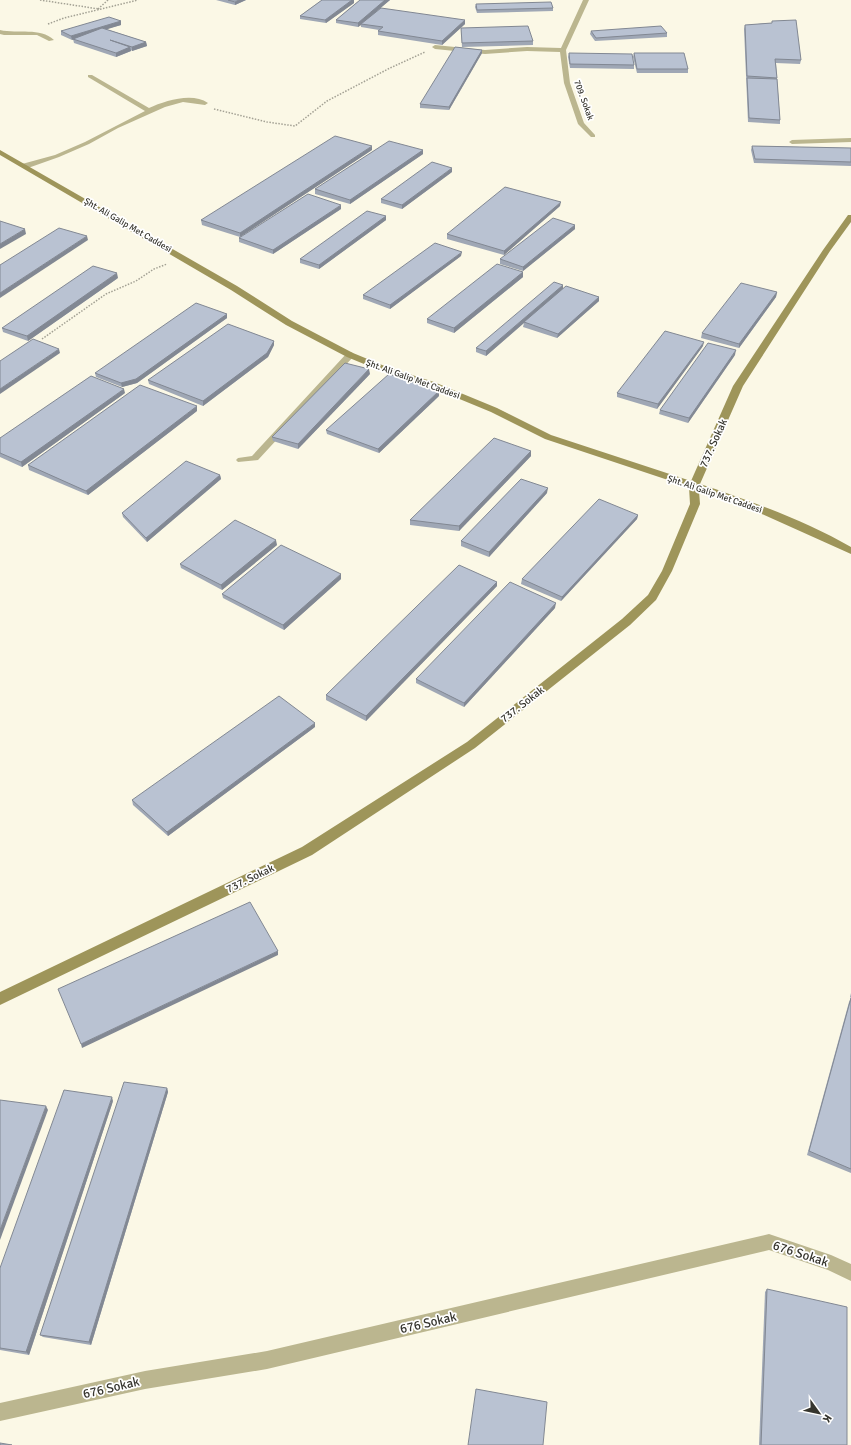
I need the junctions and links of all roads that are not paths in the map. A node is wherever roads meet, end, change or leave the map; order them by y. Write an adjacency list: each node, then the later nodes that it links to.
1 (586, 0): 5 (street)
2 (0, 32): 3 (street)
3 (51, 40)
4 (434, 48): 5 (street)
5 (563, 50): 9 (street, 709. Sokak)
6 (90, 76): 8 (street)
7 (205, 103): 8 (street)
8 (149, 112): 13 (street)
9 (593, 136)
10 (851, 140): 11 (street)
11 (792, 142)
12 (0, 152): 13 (street, Şht. Ali Galip Met Caddesi)
13 (25, 166): 15 (street, Şht. Ali Galip Met Caddesi)
14 (851, 217): 17 (street, 737. Sokak)
15 (350, 355): 16 (street); 17 (street, Şht. Ali Galip Met Caddesi)
16 (241, 460)
17 (694, 487): 18 (street, Şht. Ali Galip Met Caddesi); 19 (street, 737. Sokak)
18 (851, 551)
19 (0, 999)
20 (851, 1273): 21 (street, 676 Sokak)
21 (0, 1412)

